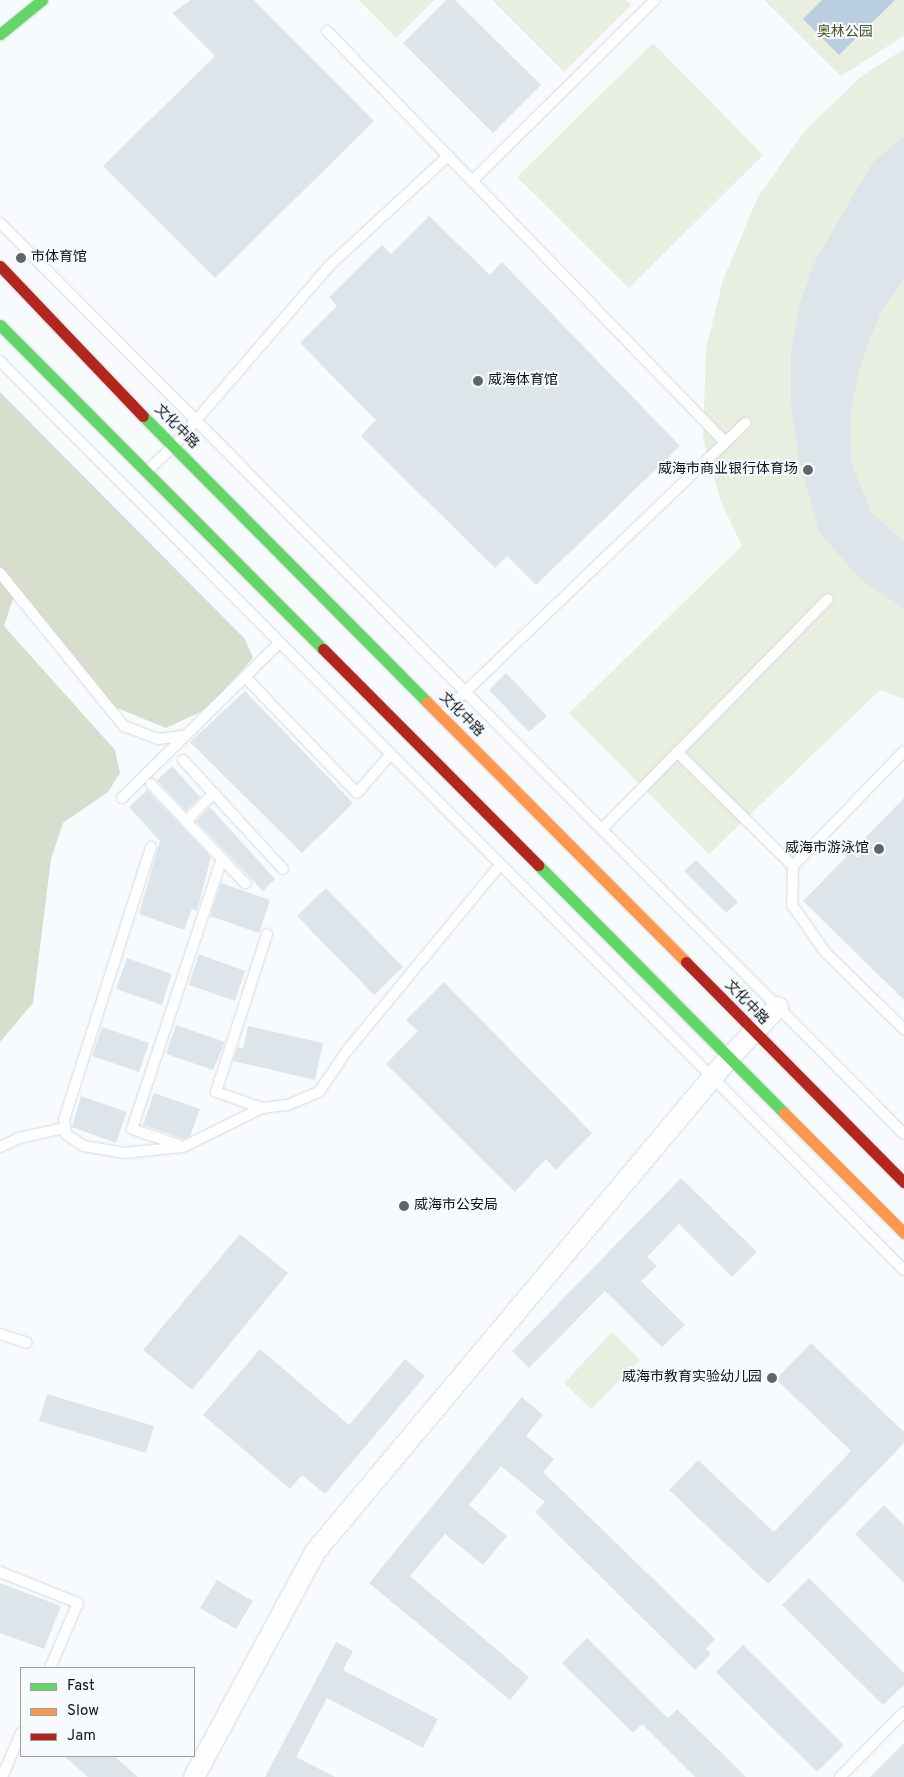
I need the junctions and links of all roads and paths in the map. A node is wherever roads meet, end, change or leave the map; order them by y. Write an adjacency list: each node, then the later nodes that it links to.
1 (42, 0): 3 (main road)
2 (655, 0): 9 (lane)
3 (21, 17): 4 (main road); 6 (main road); 7 (main road)
4 (0, 26)
5 (327, 31): 8 (lane)
6 (0, 34)
7 (0, 40)
8 (448, 156): 9 (lane); 14 (lane)
9 (472, 181): 16 (lane)
10 (0, 223): 14 (lane)
11 (0, 266): 17 (main road, 文化中路)
12 (0, 325): 18 (main road)
13 (0, 362): 21 (lane)
14 (195, 422): 17 (lane); 23 (lane)
15 (746, 423): 16 (lane)
16 (726, 442): 23 (lane)
17 (173, 447): 18 (lane); 24 (main road, 文化中路)
18 (145, 474): 45 (main road)
19 (0, 573): 25 (lane)
20 (828, 599): 27 (lane)
21 (279, 643): 22 (lane); 28 (lane)
22 (245, 677): 25 (lane); 28 (lane)
23 (465, 691): 24 (lane); 34 (lane)
24 (440, 716): 44 (main road, 文化中路)
25 (184, 736): 32 (lane)
26 (904, 751): 38 (lane)
27 (677, 752): 34 (lane); 38 (lane)
28 (390, 755): 37 (lane)
29 (184, 760): 31 (lane)
30 (151, 784): 33 (lane)
31 (214, 794): 33 (lane); 39 (lane)
32 (122, 798)
33 (186, 821): 36 (lane)
34 (602, 829): 42 (lane)
35 (150, 848): 48 (lane)
36 (222, 859): 40 (lane); 51 (lane)
37 (500, 865): 46 (lane); 47 (lane)
38 (793, 866): 43 (lane)
39 (283, 869)
40 (245, 882)
41 (267, 934): 47 (lane)
42 (778, 1007): 44 (street); 49 (lane)
43 (904, 1029)
44 (753, 1031): 45 (street); 52 (main road, 文化中路)
45 (728, 1059): 46 (street); 53 (main road)
46 (712, 1078): 54 (lane); 62 (street)
47 (262, 1108): 51 (lane)
48 (65, 1128): 50 (lane); 51 (lane)
49 (904, 1134)
50 (0, 1147)
51 (183, 1147)
52 (904, 1182)
53 (904, 1233)
54 (904, 1270)
55 (0, 1334): 56 (lane)
56 (27, 1343)
57 (0, 1572): 58 (lane)
58 (50, 1667)
59 (904, 1712): 63 (lane)
60 (20, 1735): 61 (lane)
61 (2, 1777)
62 (194, 1777)
63 (840, 1777)

